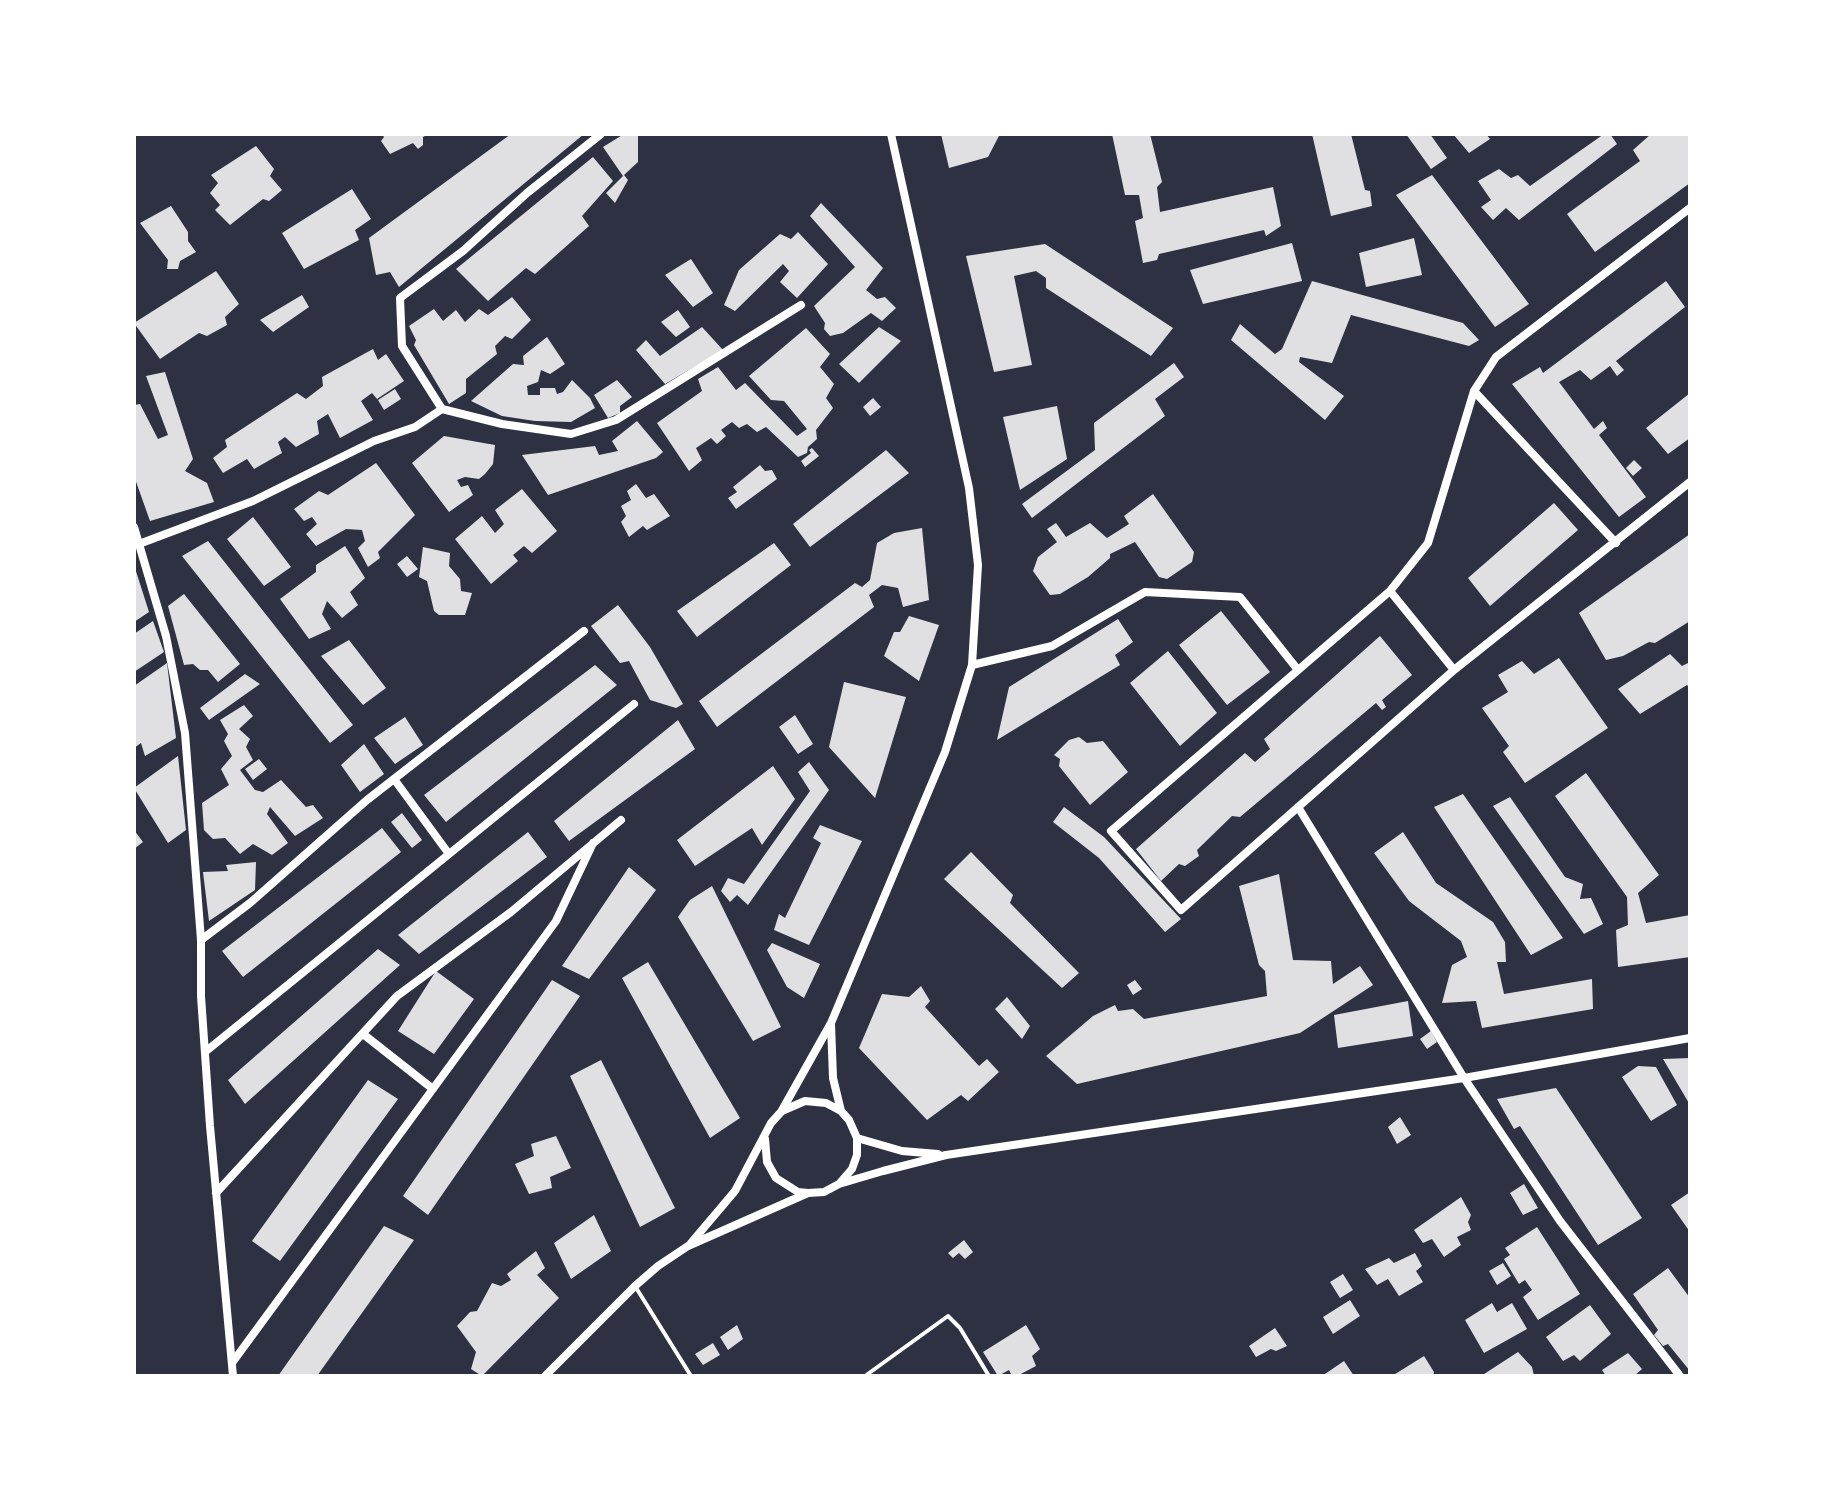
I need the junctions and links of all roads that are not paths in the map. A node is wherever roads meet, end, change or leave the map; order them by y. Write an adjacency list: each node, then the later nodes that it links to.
1 (601, 134): 6 (street)
2 (891, 134): 13 (street)
3 (1690, 208): 5 (street)
4 (801, 305): 6 (street)
5 (1474, 391): 9 (street); 11 (street)
6 (442, 409): 10 (street)
7 (1690, 482): 9 (street)
8 (134, 527): 10 (street)
9 (1616, 543): 15 (street)
10 (139, 544): 22 (street)
11 (1390, 591): 14 (street); 15 (street)
12 (584, 631): 17 (street)
13 (972, 665): 14 (street); 23 (street)
14 (1298, 670): 18 (street)
15 (1454, 670): 18 (street)
16 (634, 704): 21 (street)
17 (394, 779): 21 (street); 22 (street)
18 (1298, 807): 27 (street)
19 (621, 820): 20 (street)
20 (593, 843): 24 (street); 28 (street)
21 (449, 854): 26 (street)
22 (201, 940): 26 (street)
23 (831, 1023): 29 (street); 30 (street)
24 (363, 1034): 28 (street); 35 (street)
25 (1690, 1038): 27 (street)
26 (205, 1052): 35 (street)
27 (1464, 1078): 33 (street); 45 (street)
28 (433, 1089): 39 (street)
29 (841, 1111): 30 (street); 32 (street)
30 (781, 1112): 31 (street)
31 (765, 1138): 36 (street); 37 (street)
32 (857, 1138): 33 (street); 34 (street)
33 (946, 1155): 34 (street)
34 (839, 1184): 36 (street)
35 (216, 1193): 39 (street)
36 (808, 1193): 37 (street)
37 (688, 1246): 38 (street)
38 (635, 1286): 41 (street); 42 (lane)
39 (232, 1364): 40 (street)
40 (233, 1376)
41 (545, 1376)
42 (691, 1376)
43 (865, 1376): 44 (lane)
44 (989, 1376)
45 (1680, 1376)

